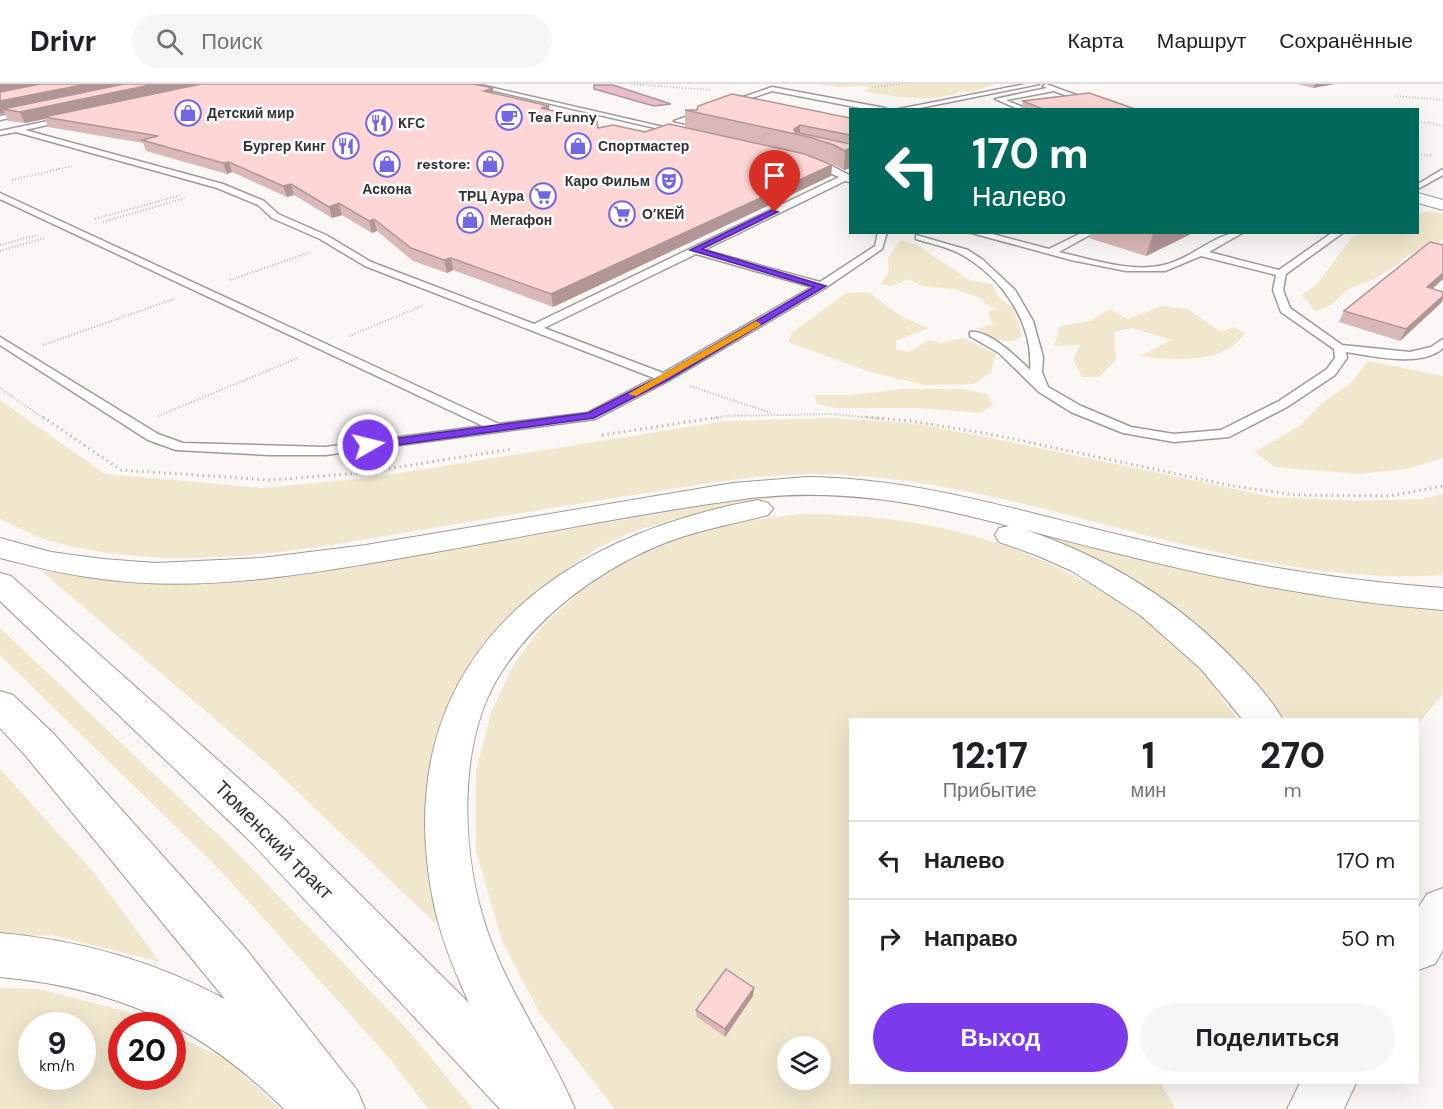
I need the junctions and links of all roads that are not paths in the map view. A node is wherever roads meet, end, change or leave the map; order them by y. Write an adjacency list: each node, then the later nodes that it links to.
1 (468, 84): 13 (lane)
2 (1038, 84): 3 (lane); 7 (lane)
3 (1055, 89): 8 (lane); 9 (lane)
4 (827, 99): 5 (lane); 6 (lane); 14 (lane)
5 (805, 107)
6 (874, 108)
7 (908, 108)
8 (1022, 108)
9 (1107, 108)
10 (32, 112): 12 (lane)
11 (80, 116): 16 (lane)
12 (0, 118)
13 (639, 122): 15 (lane); 18 (lane)
14 (699, 126)
15 (621, 129)
16 (17, 130): 17 (lane); 37 (lane)
17 (0, 133)
18 (695, 135)
19 (807, 160): 21 (lane)
20 (1443, 171): 22 (lane)
21 (848, 179): 32 (lane)
22 (1419, 186)
23 (0, 196): 44 (lane)
24 (1419, 198): 25 (street)
25 (1443, 205)
26 (882, 234): 36 (lane)
27 (980, 234): 33 (lane)
28 (1087, 234): 33 (lane)
29 (1236, 234): 34 (lane)
30 (1337, 234): 35 (lane)
31 (919, 237): 43 (lane)
32 (694, 250): 36 (lane); 37 (lane)
33 (1051, 252): 34 (lane)
34 (1199, 253): 35 (lane)
35 (1281, 273): 41 (lane)
36 (821, 286): 42 (lane)
37 (535, 328): 42 (lane)
38 (974, 334): 43 (lane)
39 (0, 340): 44 (lane)
40 (1443, 342): 41 (lane)
41 (1339, 348): 43 (lane)
42 (664, 378): 44 (lane)
43 (1044, 389)
44 (496, 427)
45 (0, 548): 47 (main road)
46 (0, 583): 57 (main road, Тюменский тракт)
47 (1443, 599)
48 (0, 705): 56 (main road)
49 (1262, 718): 58 (main road)
50 (1443, 909): 51 (main road)
51 (1419, 946)
52 (0, 955): 55 (main road)
53 (1306, 1084): 59 (main road)
54 (1329, 1084): 60 (main road)
55 (321, 1109)
56 (338, 1109)
57 (537, 1109)
58 (548, 1109)
59 (1299, 1109)
60 (1314, 1109)

